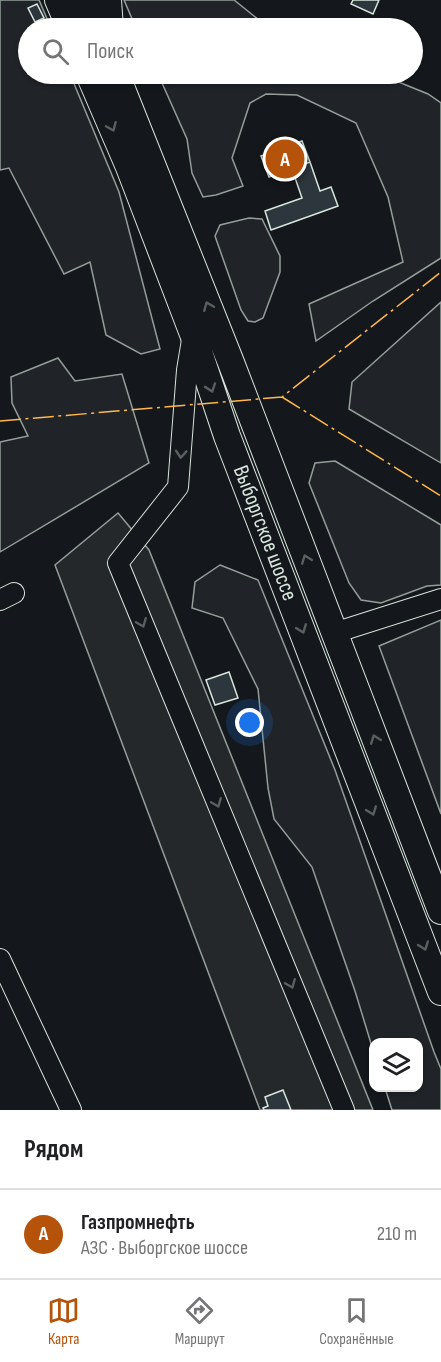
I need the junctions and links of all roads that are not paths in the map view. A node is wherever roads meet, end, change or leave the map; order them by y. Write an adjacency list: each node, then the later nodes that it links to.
1 (58, 0): 4 (main road)
2 (84, 0): 5 (main road)
3 (108, 0): 6 (main road)
4 (66, 18)
5 (92, 18)
6 (109, 18)
7 (93, 84): 9 (main road, Выборгское шоссе, one-way to 9)
8 (120, 84): 11 (main road, Выборгское шоссе, one-way to 8)
9 (193, 334): 14 (main road, Выборгское шоссе, one-way to 14); 16 (street, one-way to 16)
10 (441, 599): 11 (street)
11 (334, 633): 12 (main road, Выборгское шоссе, one-way to 11)
12 (441, 911)
13 (0, 959): 15 (street)
14 (441, 992)
15 (71, 1110)
16 (344, 1110)

